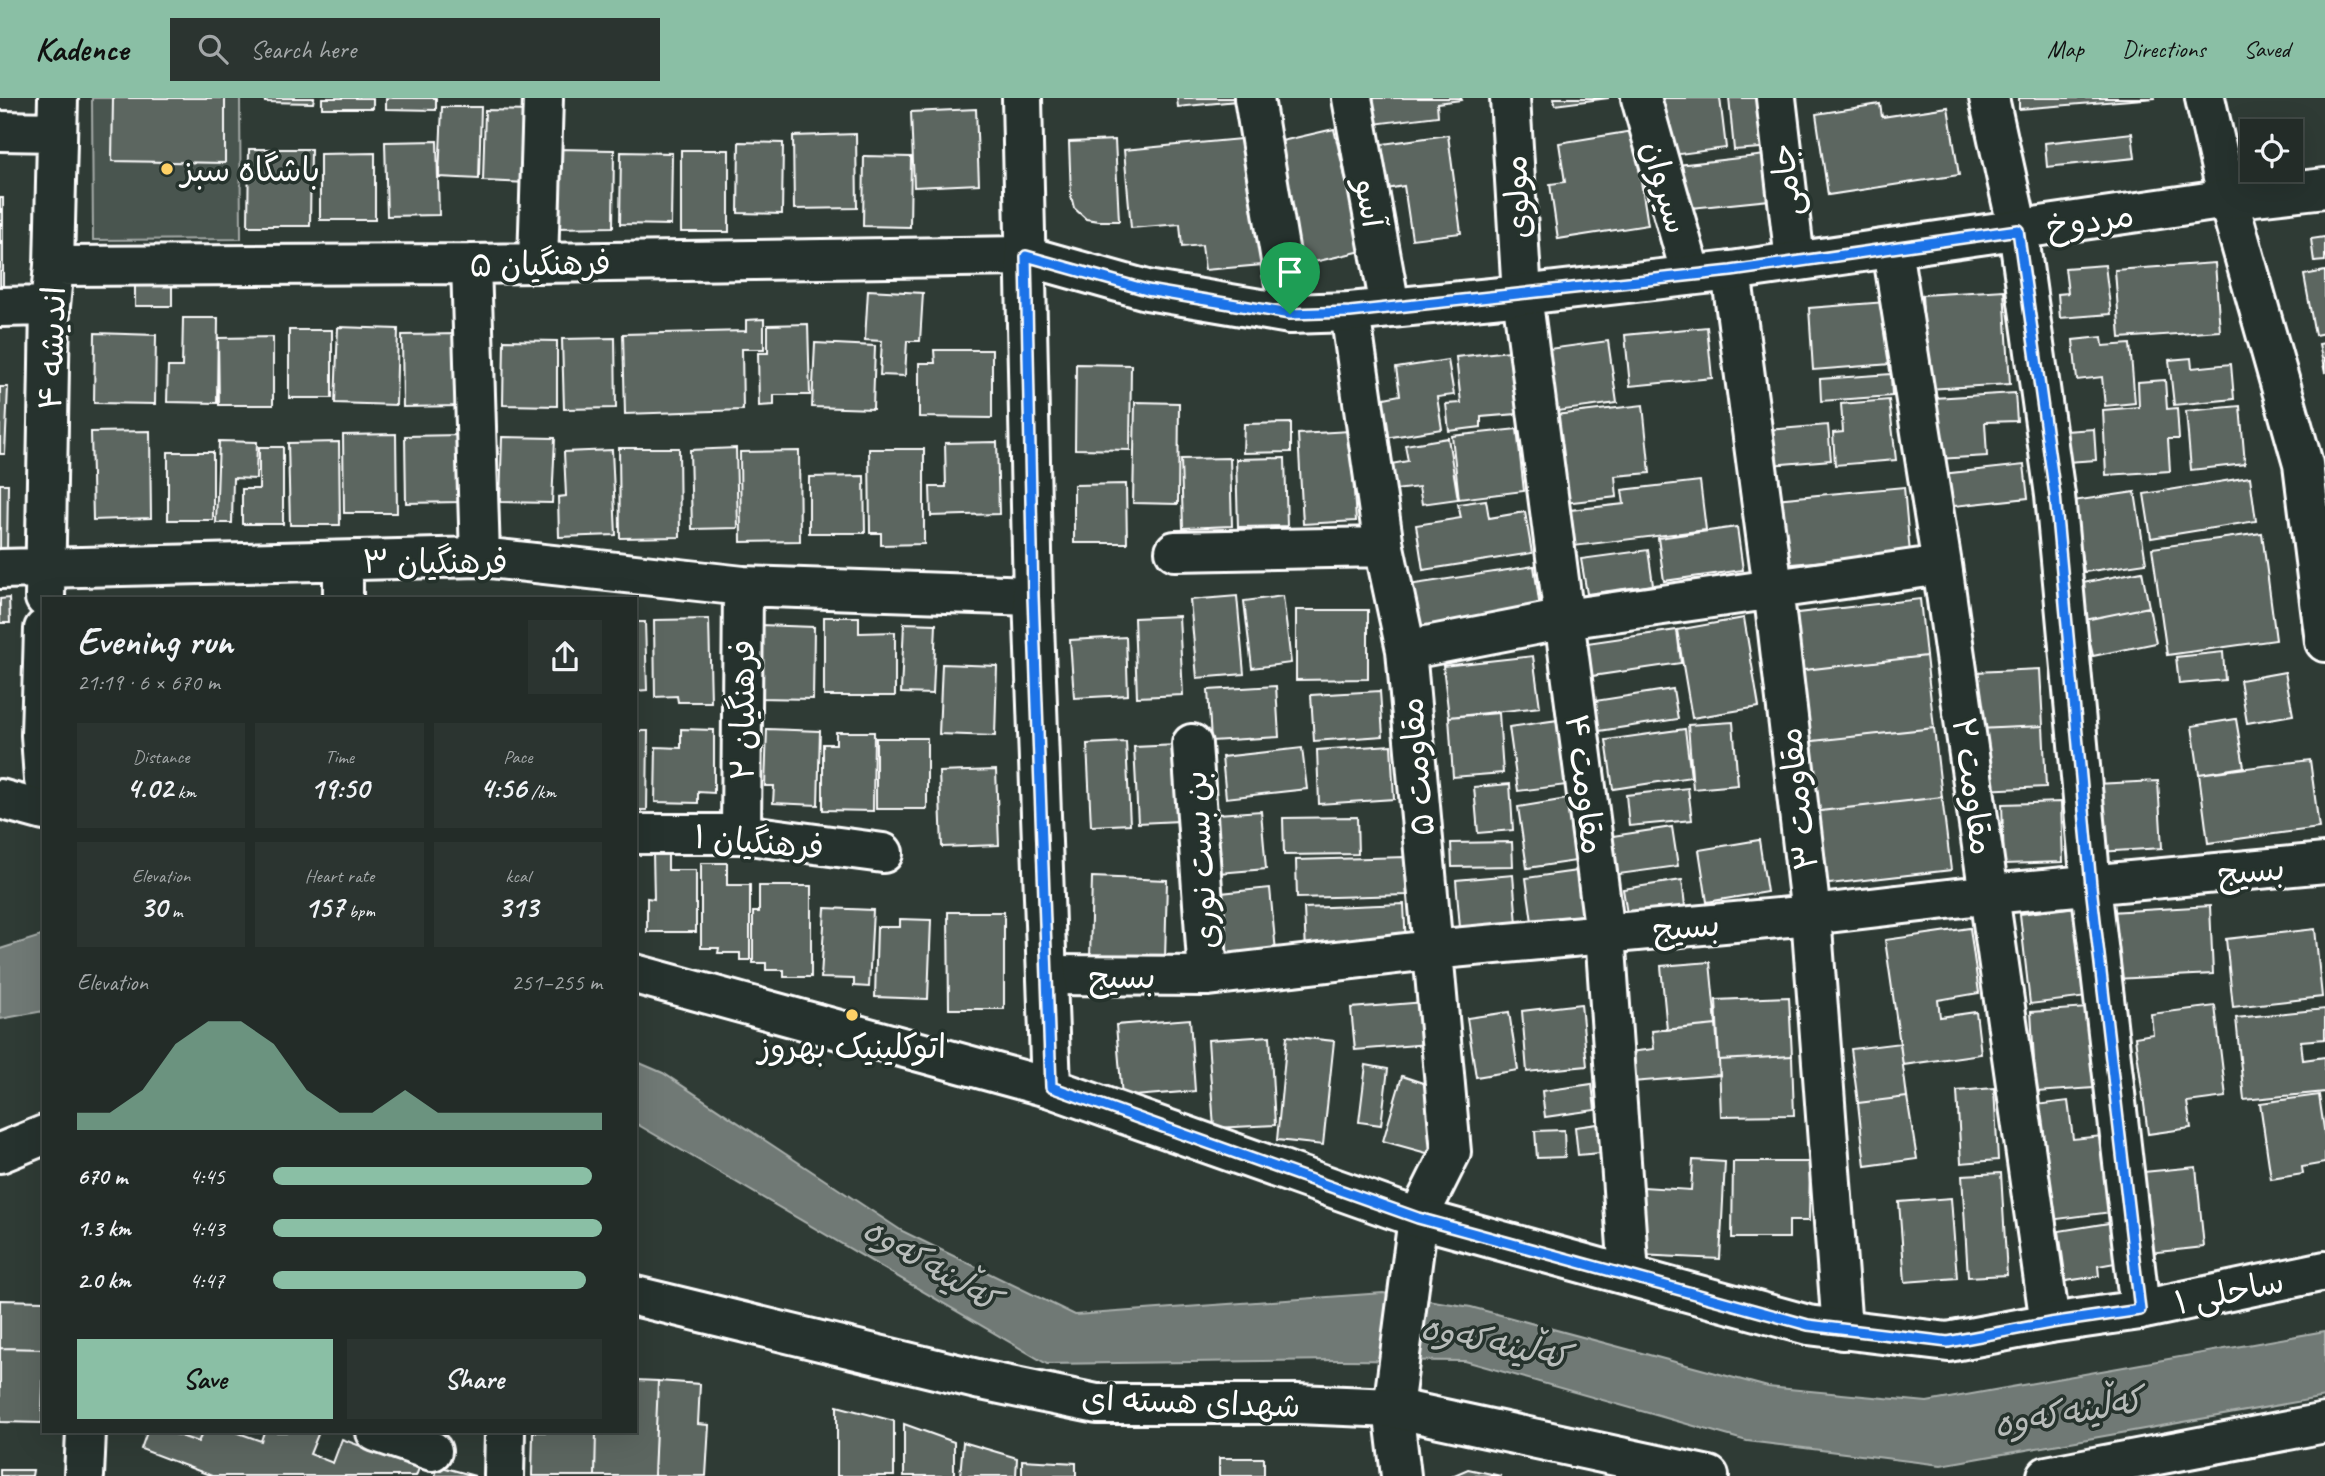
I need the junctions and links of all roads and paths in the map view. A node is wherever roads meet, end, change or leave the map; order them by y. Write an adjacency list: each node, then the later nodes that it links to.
1 (543, 98): 18 (street)
2 (1022, 98): 16 (street)
3 (1254, 98): 28 (street)
4 (1352, 98): 26 (street, آسو)
5 (1510, 98): 23 (street, مولوی)
6 (1641, 98): 22 (street, سیروان)
7 (1776, 98): 17 (street, جامی)
8 (1989, 98): 14 (street)
9 (2205, 98): 13 (street)
10 (58, 115): 11 (street); 20 (street, اندیشه ۴)
11 (0, 131)
12 (2325, 187): 13 (street, مردوخ)
13 (2228, 199): 14 (street, مردوخ); 41 (street)
14 (2018, 230): 15 (street, مردوخ); 50 (street)
15 (1892, 249): 17 (street, مردوخ); 33 (street, مقاومت ۲)
16 (1026, 256): 18 (street, فرهنگیان ۵); 28 (street, مردوخ); 38 (street)
17 (1795, 261): 21 (street, مردوخ)
18 (538, 262): 19 (street, فرهنگیان ۵)
19 (471, 264): 20 (street, فرهنگیان ۵); 31 (street)
20 (54, 266): 24 (street, اندیشه ۴)
21 (1731, 271): 22 (street, مردوخ); 37 (street, مقاومت ۳)
22 (1690, 275): 23 (street, مردوخ)
23 (1522, 295): 26 (street, مردوخ); 40 (street, مقاومت ۴)
24 (50, 306): 25 (street); 35 (street, اندیشه ۴)
25 (0, 307)
26 (1390, 307): 27 (street, مردوخ)
27 (1350, 312): 28 (street, مردوخ); 29 (street, مقاومت ۵)
28 (1290, 314)
29 (1384, 547): 30 (street); 42 (street, مقاومت ۵)
30 (1175, 551)
31 (480, 557): 32 (street, فرهنگیان ۳); 36 (street, فرهنگیان ۳)
32 (343, 561): 35 (street, فرهنگیان ۳); 39 (street)
33 (1942, 565): 37 (street); 51 (street, مقاومت ۲)
34 (0, 569): 35 (street, فرهنگیان ۳)
35 (45, 584)
36 (743, 586): 38 (street, فرهنگیان ۳); 47 (street, فرهنگیان ۲)
37 (1773, 588): 40 (street); 52 (street, مقاومت ۳)
38 (1033, 596): 56 (street)
39 (343, 597)
40 (1565, 620): 42 (street); 53 (street, مقاومت ۴)
41 (2325, 642)
42 (1406, 650): 54 (street, مقاومت ۵)
43 (1192, 744): 57 (street, بن بست نوری)
44 (0, 800): 45 (street)
45 (42, 810)
46 (637, 834): 47 (street, فرهنگیان ۱)
47 (741, 834): 48 (street, فرهنگیان ۱)
48 (883, 853)
49 (2325, 863): 50 (street, بسیج)
50 (2091, 886): 51 (street, بسیج); 65 (street)
51 (1990, 894): 52 (street, بسیج); 66 (street, مقاومت ۲)
52 (1811, 915): 53 (street, بسیج); 67 (street, مقاومت ۳)
53 (1605, 934): 54 (street, بسیج); 63 (street, مقاومت ۴)
54 (1432, 950): 57 (street, بسیج); 61 (street, مقاومت ۵)
55 (637, 975): 58 (street, ساحلی ۱)
56 (1047, 975): 57 (street, بسیج); 58 (street)
57 (1208, 976)
58 (1051, 1087): 61 (street, ساحلی ۱)
59 (42, 1136): 60 (street)
60 (0, 1153)
61 (1418, 1218): 63 (street, ساحلی ۱); 68 (street, مقاومت ۵)
62 (2325, 1271): 65 (street, ساحلی ۱)
63 (1629, 1275): 67 (street, ساحلی ۱)
64 (637, 1296): 68 (street, شهدای هسته ای)
65 (2140, 1310): 66 (street, ساحلی ۱)
66 (2050, 1323): 67 (street, ساحلی ۱)
67 (1842, 1329)
68 (1393, 1408): 77 (street, مقاومت ۵); 78 (street, شهدای هسته ای)
69 (2325, 1423): 74 (street)
70 (86, 1433): 75 (street)
71 (379, 1433): 73 (street)
72 (505, 1433): 76 (street)
73 (432, 1453)
74 (2095, 1472): 79 (street)
75 (84, 1476)
76 (504, 1476)
77 (1401, 1476)
78 (1709, 1476)
79 (2047, 1476)

